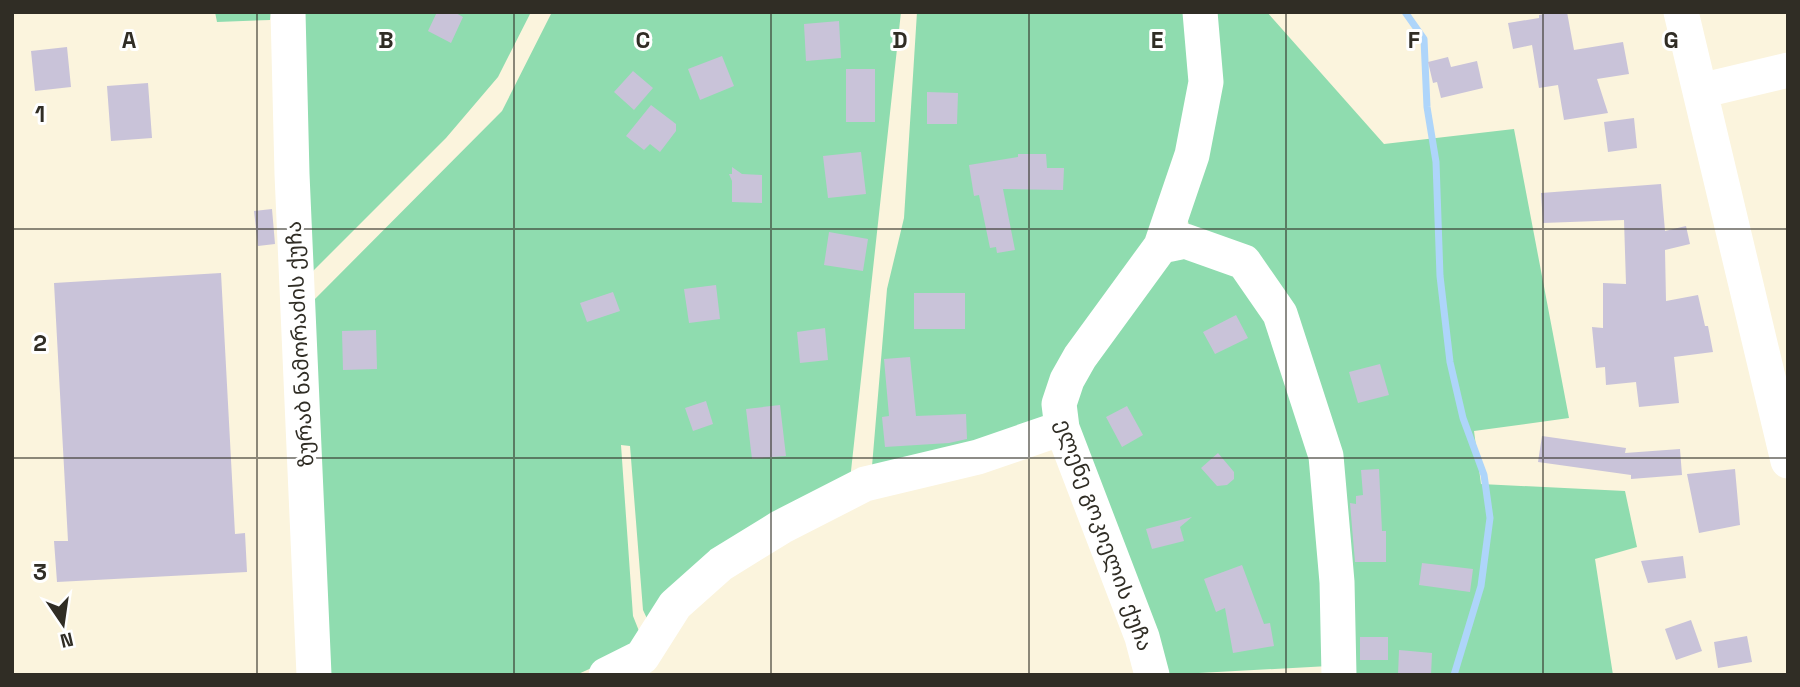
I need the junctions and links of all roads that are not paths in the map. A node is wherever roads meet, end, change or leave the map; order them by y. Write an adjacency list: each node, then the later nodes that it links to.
1 (288, 12): 9 (street, ზურაბ ნამორაძის ქუჩა)
2 (1200, 12): 6 (street, ელენე გოკიელის ქუჩა)
3 (1681, 12): 5 (street)
4 (1788, 70): 5 (street)
5 (1700, 91): 8 (street)
6 (1161, 246): 7 (street, ელენე გოკიელის ქუჩა); 12 (street)
7 (1062, 428): 10 (street); 11 (street, ელენე გოკიელის ქუჩა)
8 (1788, 461)
9 (314, 675)
10 (606, 675)
11 (1152, 675)
12 (1339, 675)

